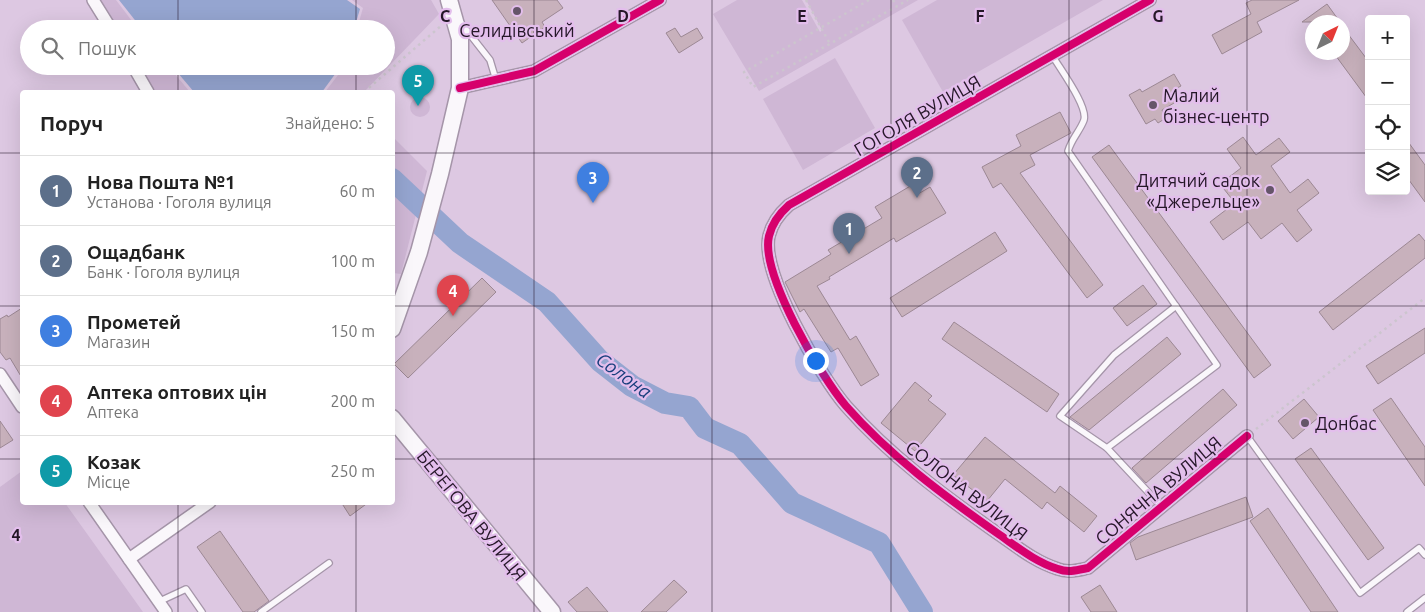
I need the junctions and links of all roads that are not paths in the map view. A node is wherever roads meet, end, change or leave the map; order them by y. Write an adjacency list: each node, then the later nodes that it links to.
1 (93, 0): 5 (street)
2 (660, 0): 8 (street)
3 (1150, 0): 6 (street, ГОГОЛЯ ВУЛИЦЯ)
4 (452, 7): 8 (lane); 9 (main road)
5 (105, 20)
6 (1052, 55): 11 (street, ГОГОЛЯ ВУЛИЦЯ); 12 (lane)
7 (138, 75): 10 (street)
8 (496, 80): 9 (street)
9 (460, 88): 13 (main road)
10 (147, 90)
11 (783, 299): 25 (street, СОЛОНА ВУЛИЦЯ)
12 (1176, 306): 18 (lane); 18 (lane)
13 (395, 319)
14 (0, 374): 15 (street)
15 (20, 404)
16 (395, 422): 31 (main road, БЕРЕГОВА ВУЛИЦЯ)
17 (1247, 436): 21 (street, СОНЯЧНА ВУЛИЦЯ); 22 (lane)
18 (1107, 448): 21 (lane)
19 (91, 505): 23 (street)
20 (206, 505): 23 (street)
21 (1162, 507): 25 (street, СОНЯЧНА ВУЛИЦЯ)
22 (1425, 555)
23 (129, 559): 27 (street)
24 (330, 562): 30 (lane)
25 (1088, 568)
26 (1425, 598): 32 (lane)
27 (158, 602): 28 (street); 29 (lane)
28 (166, 612)
29 (202, 612)
30 (261, 612)
31 (552, 612)
32 (1407, 612)

